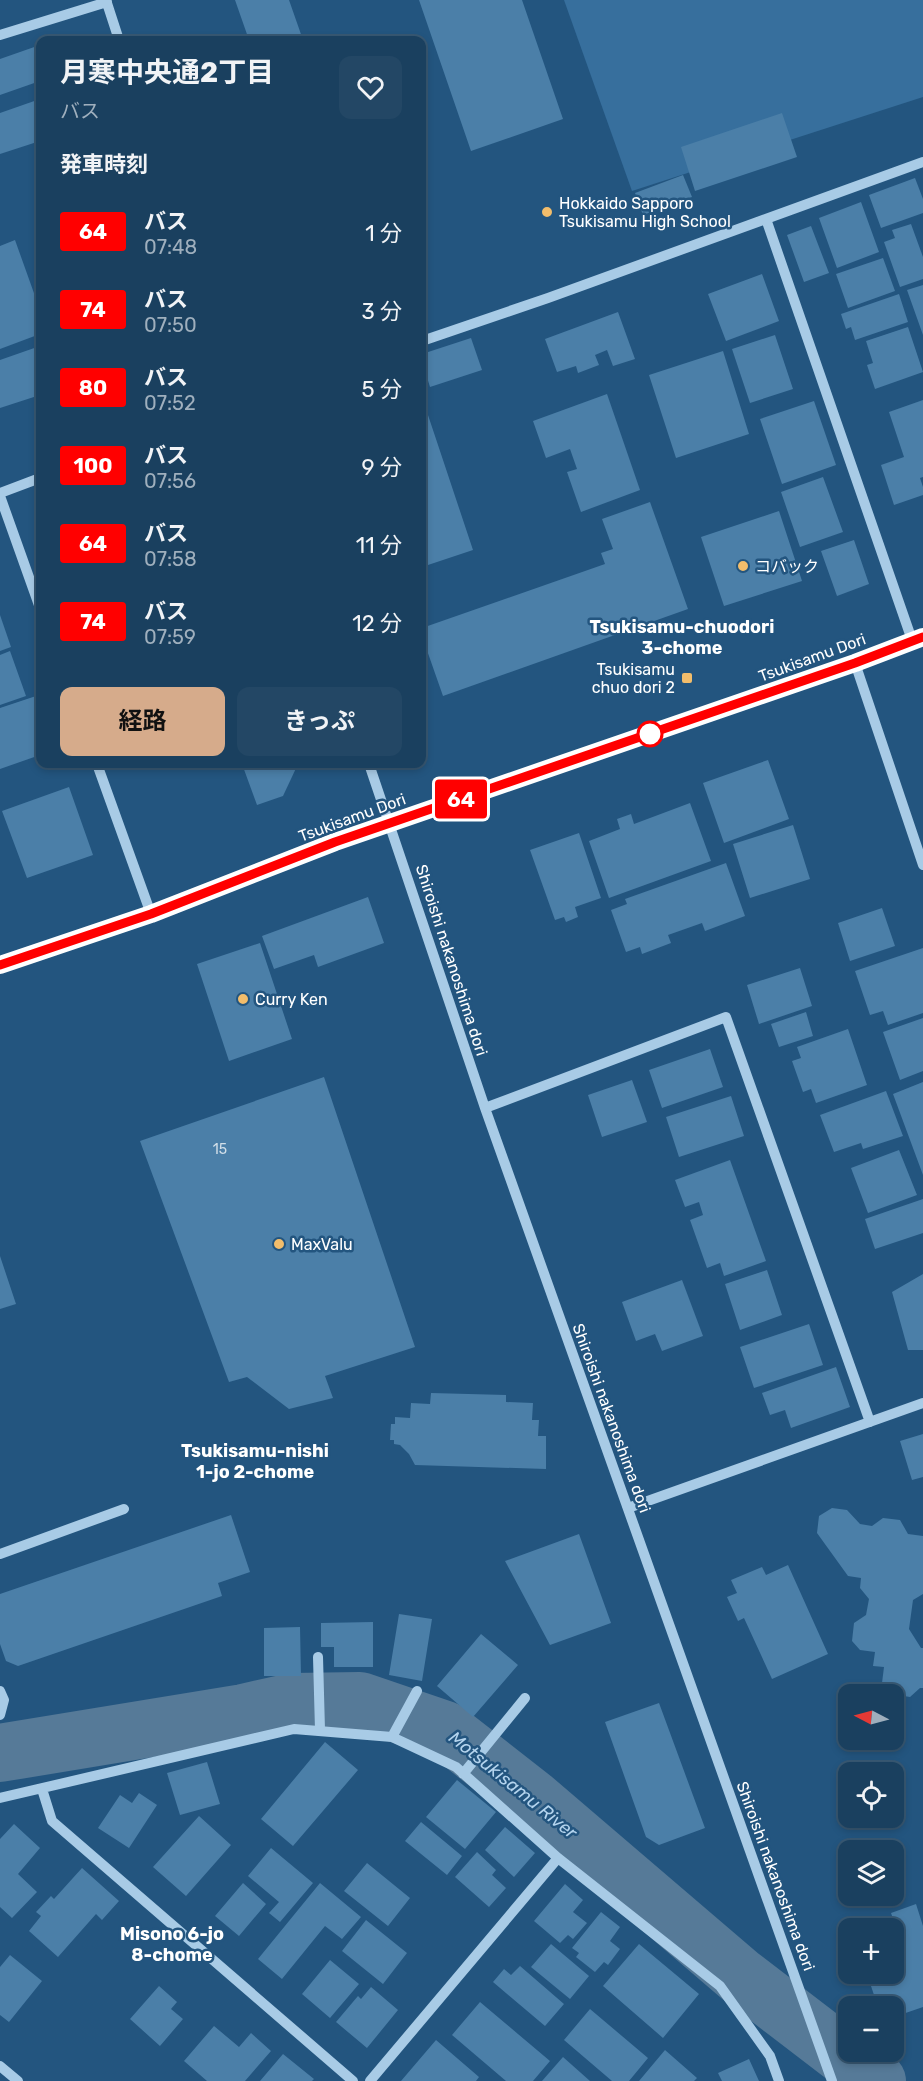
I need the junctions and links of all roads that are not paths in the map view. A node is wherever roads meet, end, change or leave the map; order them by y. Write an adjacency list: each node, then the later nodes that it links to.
1 (106, 1): 2 (street); 3 (street)
2 (0, 35)
3 (118, 36)
4 (923, 162): 5 (street)
5 (766, 219): 6 (street); 10 (street)
6 (426, 340)
7 (36, 480): 8 (street)
8 (0, 495): 9 (street)
9 (36, 597)
10 (918, 638): 11 (highway, Tsukisamu Dori)
11 (855, 663): 14 (highway, Tsukisamu Dori); 15 (street)
12 (98, 768): 16 (street)
13 (370, 768): 14 (street, Shiroishi nakanoshima dori)
14 (390, 823): 16 (highway, Tsukisamu Dori); 18 (street, Shiroishi nakanoshima dori)
15 (923, 865)
16 (151, 914): 17 (highway, Tsukisamu Dori)
17 (0, 965)
18 (484, 1108): 20 (street); 21 (street, Shiroishi nakanoshima dori)
19 (923, 1403): 20 (street)
20 (870, 1422): 21 (street)
21 (628, 1508): 40 (street, Shiroishi nakanoshima dori)
22 (124, 1509): 23 (street)
23 (0, 1554)
24 (318, 1657): 29 (street)
25 (417, 1691): 30 (street)
26 (2, 1696): 28 (street)
27 (525, 1698): 31 (street)
28 (0, 1715)
29 (320, 1730): 30 (street); 32 (street)
30 (395, 1732): 31 (street)
31 (463, 1774): 34 (street)
32 (42, 1789): 33 (street); 37 (street)
33 (2, 1800)
34 (558, 1858): 38 (street); 39 (street)
35 (0, 2066): 36 (street)
36 (18, 2081)
37 (353, 2081)
38 (370, 2081)
39 (779, 2081)
40 (832, 2081)

